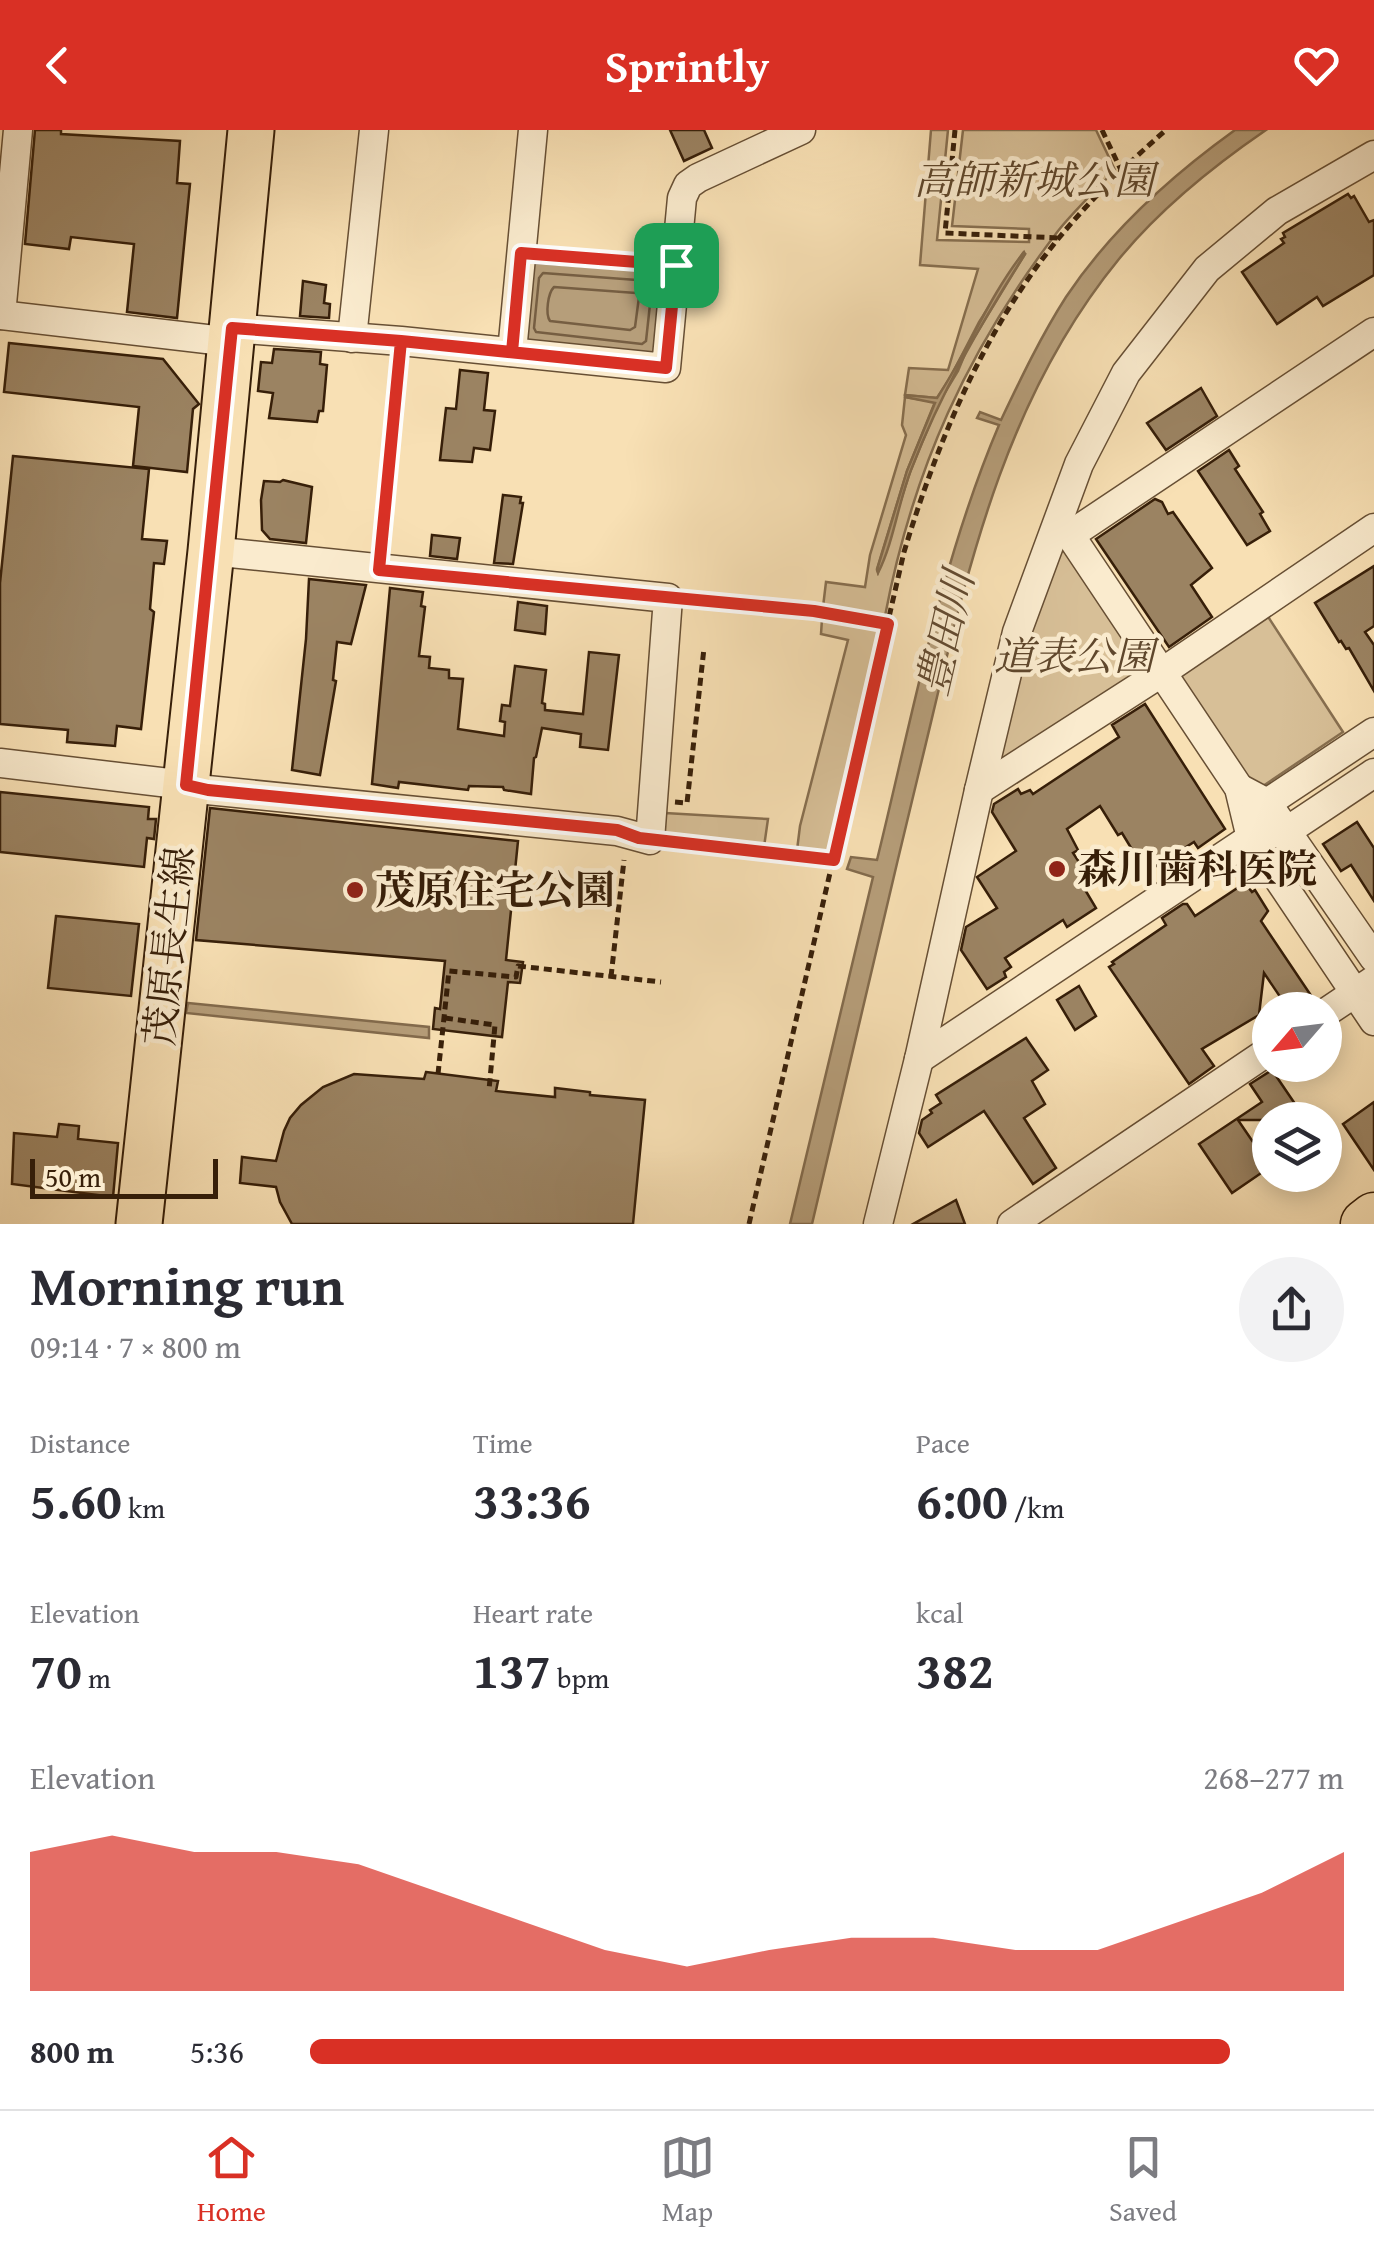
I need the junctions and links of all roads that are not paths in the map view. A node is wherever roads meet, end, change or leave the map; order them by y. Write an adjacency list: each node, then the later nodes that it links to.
1 (18, 130): 7 (street)
2 (251, 130): 9 (main road, 茂原長生線)
3 (374, 130): 10 (street)
4 (533, 130): 12 (street)
5 (801, 130): 12 (street)
6 (1372, 161): 13 (street)
7 (0, 315): 9 (street)
8 (1374, 332): 13 (street)
9 (232, 335): 10 (street); 15 (main road, 茂原長生線)
10 (352, 338): 11 (street)
11 (401, 341): 12 (street); 16 (lane)
12 (512, 352)
13 (1065, 528): 17 (street); 23 (street)
14 (1374, 528): 17 (street)
15 (211, 550): 16 (street); 21 (main road, 茂原長生線)
16 (379, 570): 21 (street)
17 (1161, 672): 22 (street); 23 (street)
18 (1374, 732): 24 (street)
19 (0, 763): 21 (street)
20 (1374, 773): 25 (street)
21 (186, 785): 35 (main road, 茂原長生線)
22 (1239, 788): 24 (street); 26 (street)
23 (979, 790): 31 (street)
24 (1267, 803): 25 (street); 26 (street)
25 (1287, 831): 26 (street); 27 (street)
26 (1251, 838): 28 (street); 31 (street)
27 (1374, 958)
28 (1364, 986): 29 (street); 30 (street)
29 (1342, 1001)
30 (1374, 1022)
31 (919, 1059): 36 (street)
32 (1252, 1062): 34 (street)
33 (1374, 1217): 37 (highway)
34 (1025, 1220)
35 (139, 1224)
36 (878, 1224)
37 (1365, 1224)

